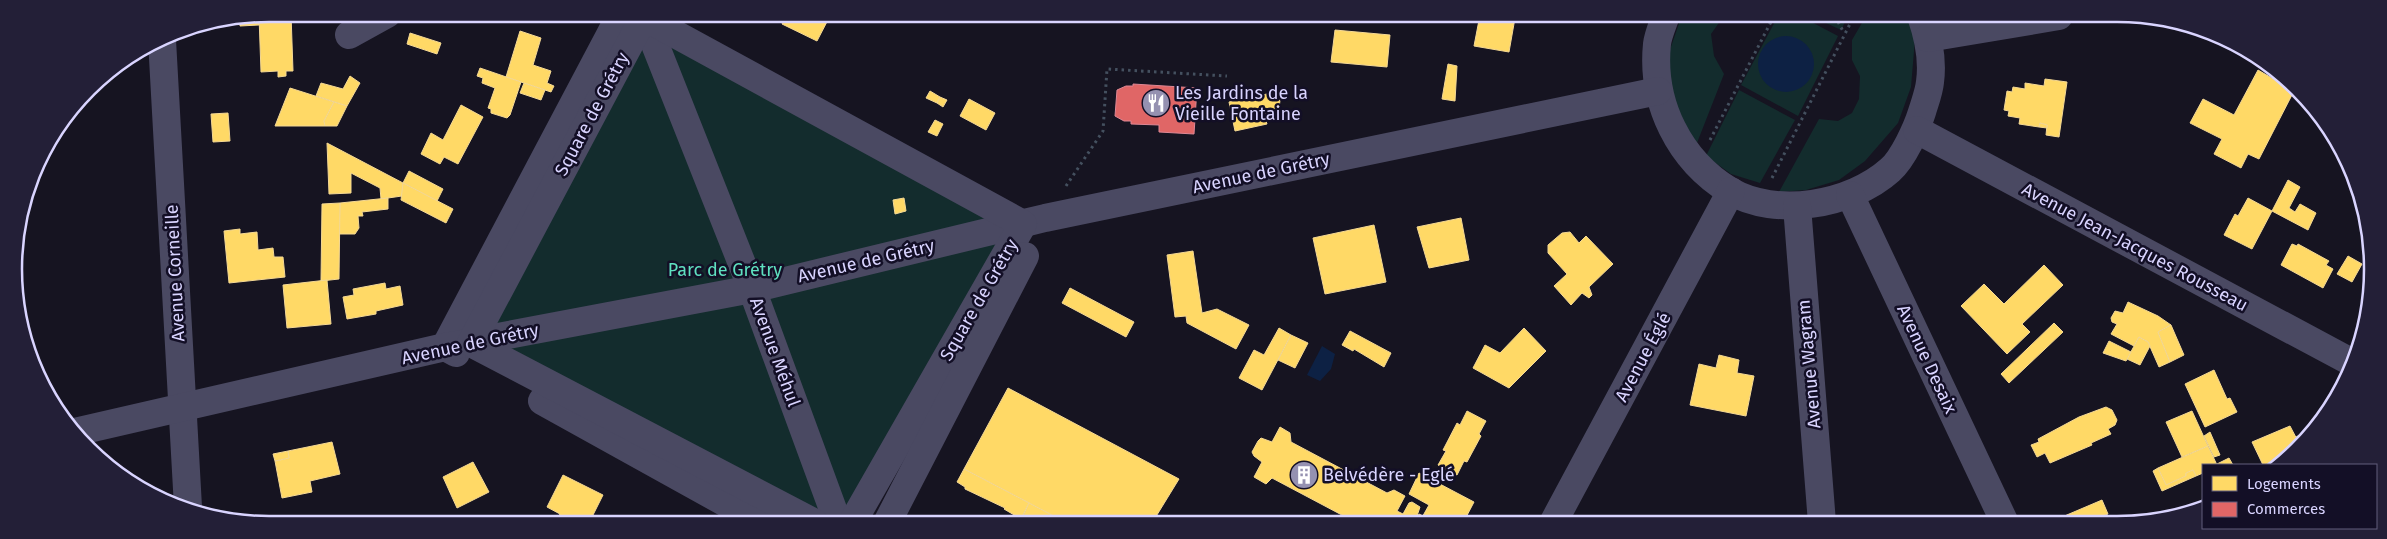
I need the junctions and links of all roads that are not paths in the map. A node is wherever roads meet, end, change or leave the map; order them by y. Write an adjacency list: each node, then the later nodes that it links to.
1 (373, 22): 9 (street)
2 (632, 22): 18 (street, Square de Grétry)
3 (639, 22): 17 (street, Avenue Méhul)
4 (650, 22): 16 (street, Square de Grétry)
5 (692, 22): 16 (street)
6 (1664, 22): 11 (street)
7 (1985, 22): 8 (street)
8 (1924, 27): 12 (street)
9 (349, 35)
10 (162, 47): 20 (street, Avenue Corneille)
11 (1658, 91): 13 (street); 16 (street, Avenue de Grétry)
12 (1917, 130): 14 (street); 19 (street, Avenue Jean-Jacques Rousseau)
13 (1731, 191): 15 (street); 28 (street, Avenue Églé)
14 (1850, 195): 15 (street); 30 (street, Avenue Desaix)
15 (1796, 206): 29 (street, Avenue Wagram)
16 (1034, 221): 17 (street, Avenue de Grétry); 26 (street, Square de Grétry); 27 (street, Square de Grétry)
17 (752, 288): 18 (street, Avenue de Grétry); 25 (street, Avenue Méhul)
18 (458, 345): 20 (street, Avenue de Grétry); 23 (street); 24 (street)
19 (2347, 360)
20 (183, 408): 21 (street, Avenue de Grétry); 22 (street, Avenue Corneille)
21 (83, 430)
22 (188, 502)
23 (750, 516)
24 (801, 516)
25 (835, 516)
26 (856, 516)
27 (889, 516)
28 (1557, 516)
29 (1821, 516)
30 (2002, 516)

